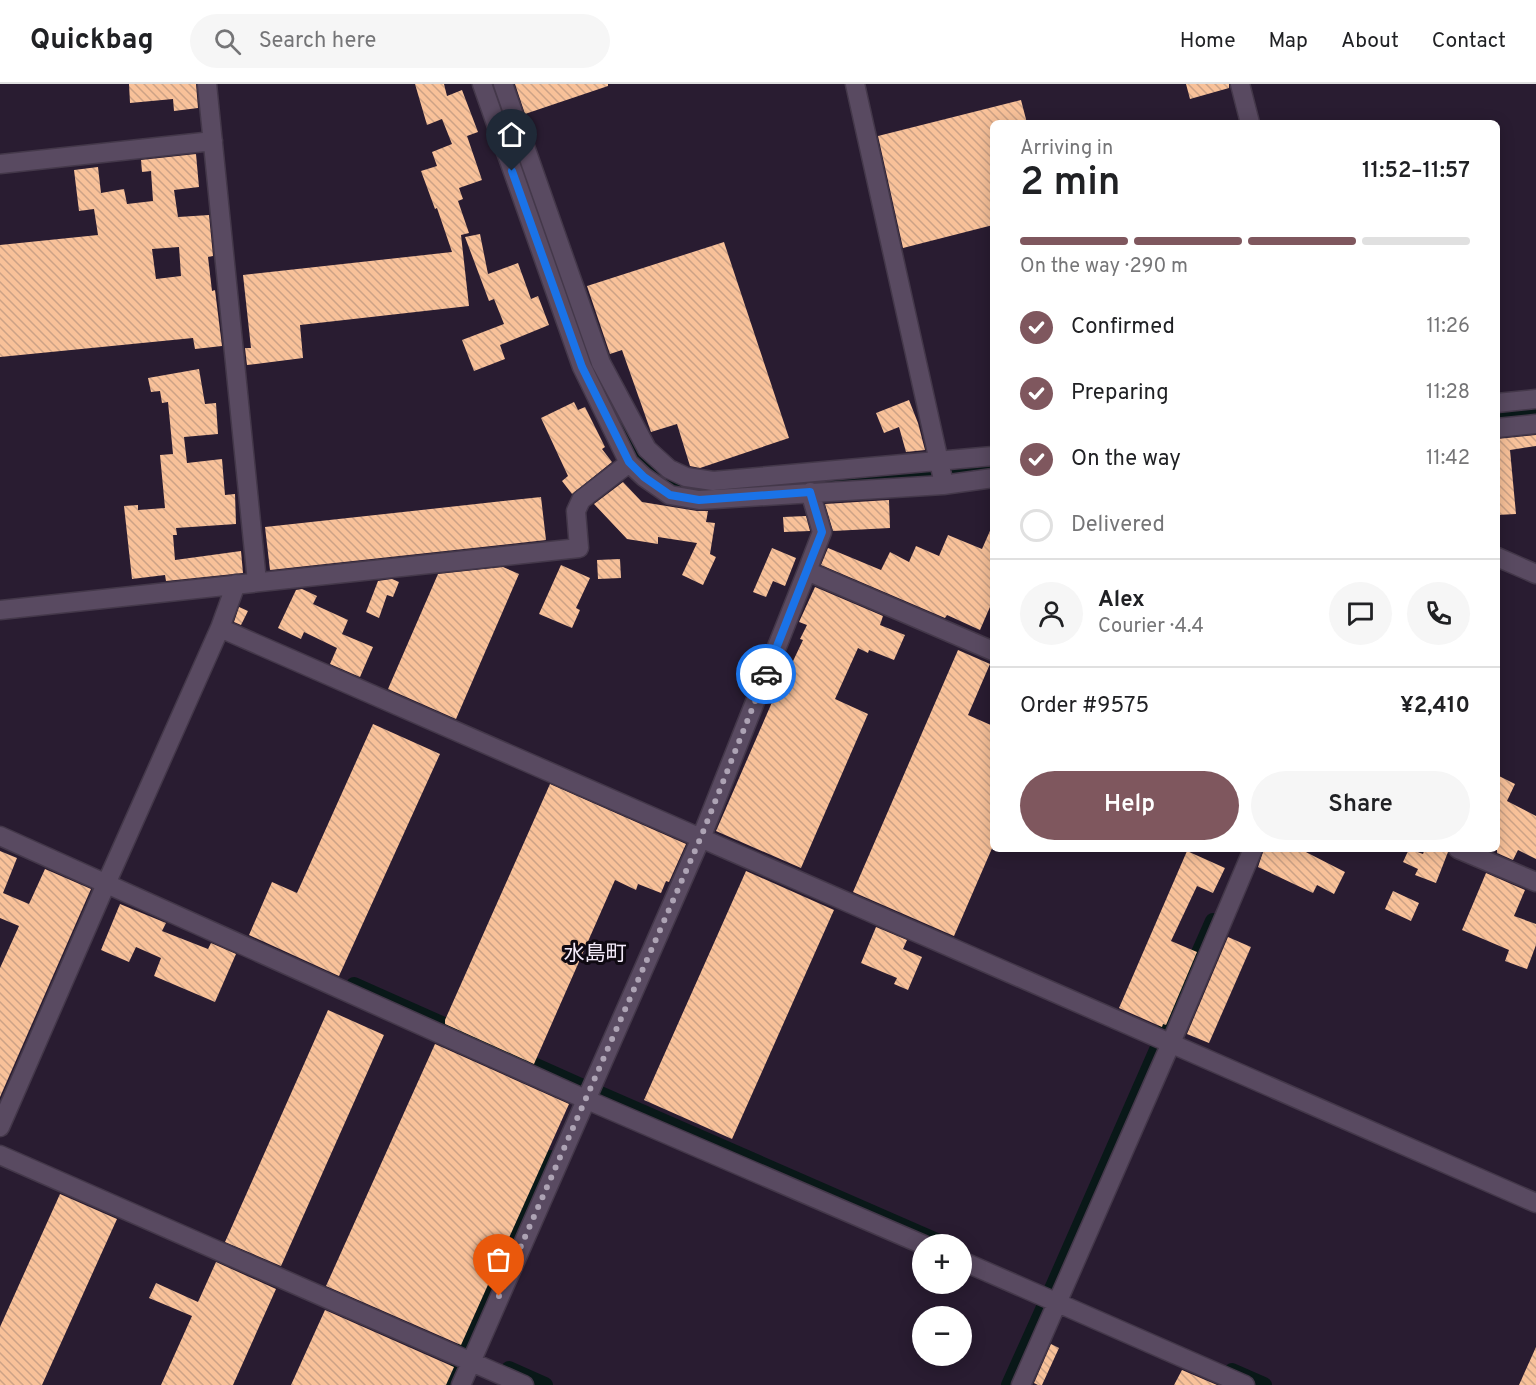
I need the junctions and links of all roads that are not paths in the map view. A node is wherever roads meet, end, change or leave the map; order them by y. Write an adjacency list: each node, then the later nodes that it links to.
1 (207, 84): 7 (street)
2 (482, 84): 14 (street)
3 (503, 84): 16 (street)
4 (855, 84): 15 (street)
5 (1240, 84): 6 (street)
6 (1249, 120)
7 (213, 141): 8 (street); 23 (street)
8 (0, 164)
9 (1536, 399): 10 (street)
10 (1500, 403)
11 (1536, 424): 12 (street)
12 (1500, 428)
13 (990, 456): 15 (street)
14 (629, 462): 16 (street); 23 (street)
15 (940, 462): 16 (street); 18 (street)
16 (660, 476): 19 (street)
17 (990, 478): 18 (street)
18 (943, 485): 19 (street)
19 (810, 492): 21 (street)
20 (1500, 558): 22 (street)
21 (807, 571): 27 (street); 29 (street)
22 (1536, 574)
23 (258, 582): 24 (street)
24 (236, 584): 25 (street); 26 (street)
25 (0, 610)
26 (220, 628): 29 (street); 33 (street)
27 (990, 650)
28 (0, 836): 33 (street)
29 (701, 837): 34 (street); 35 (street)
30 (1252, 852): 34 (street)
31 (1465, 852): 32 (street)
32 (1536, 882)
33 (106, 884): 35 (street); 36 (street)
34 (1171, 1043): 38 (street); 41 (street)
35 (585, 1099): 39 (street); 42 (street)
36 (0, 1127)
37 (0, 1155): 42 (street)
38 (1536, 1203)
39 (912, 1240)
40 (972, 1265): 41 (street)
41 (1058, 1303): 45 (street); 46 (street)
42 (471, 1362): 43 (street); 44 (street)
43 (461, 1385)
44 (524, 1385)
45 (1022, 1385)
46 (1245, 1385)

